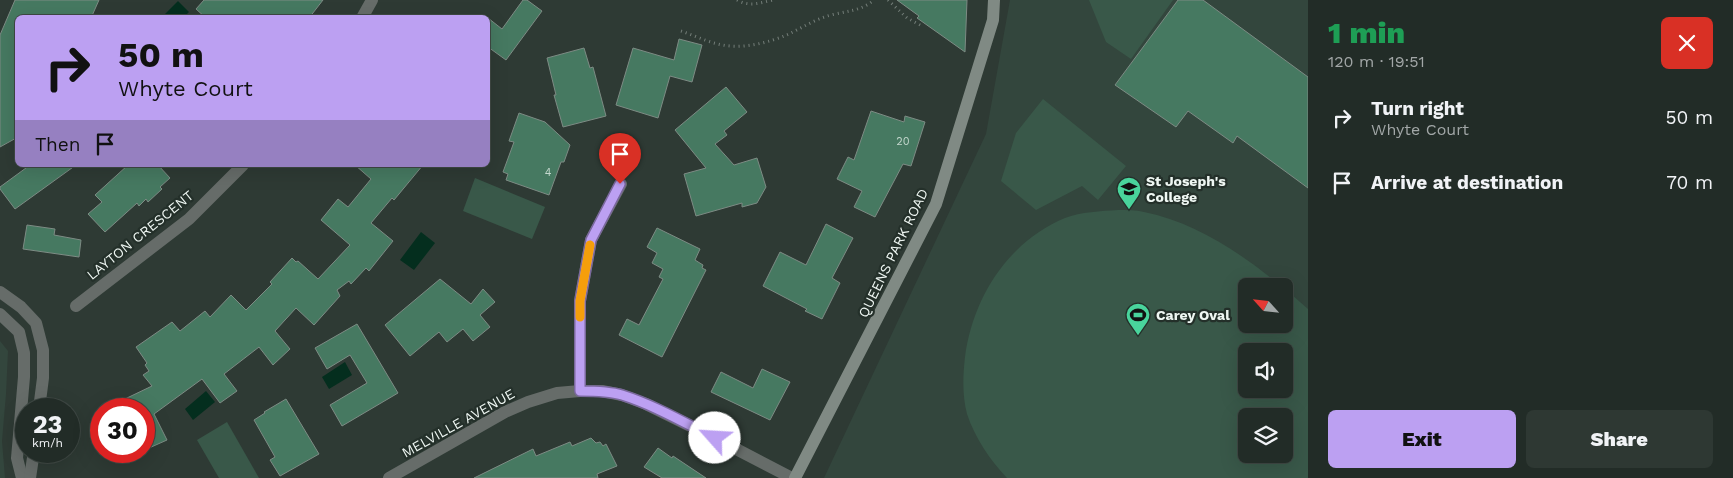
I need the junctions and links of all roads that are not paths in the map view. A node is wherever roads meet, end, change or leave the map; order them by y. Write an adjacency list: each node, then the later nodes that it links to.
1 (372, 0): 3 (street)
2 (994, 0): 15 (main road, QUEENS PARK ROAD)
3 (364, 15)
4 (241, 167): 7 (street, LAYTON CRESCENT)
5 (620, 184): 9 (street)
6 (0, 292): 10 (street)
7 (76, 306)
8 (0, 314): 12 (street)
9 (580, 391): 14 (street, MELVILLE AVENUE); 15 (street, MELVILLE AVENUE)
10 (40, 398)
11 (32, 463): 13 (street)
12 (22, 478)
13 (30, 478)
14 (389, 478)
15 (794, 478)

